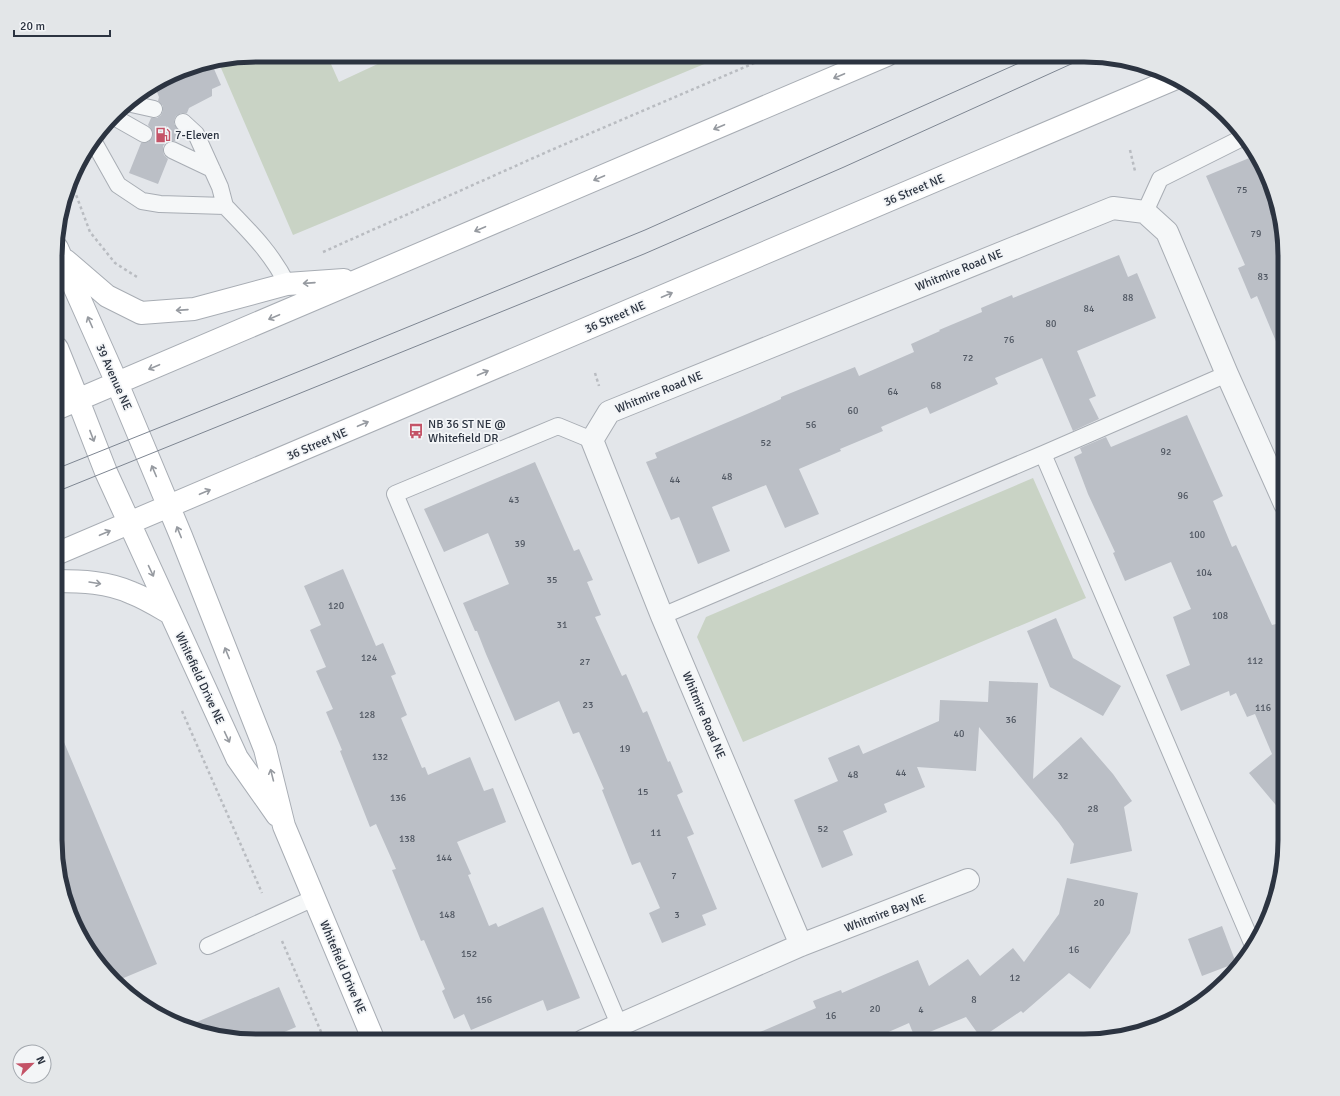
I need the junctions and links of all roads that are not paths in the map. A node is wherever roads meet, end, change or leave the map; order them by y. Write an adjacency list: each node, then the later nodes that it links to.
1 (872, 62): 16 (main road, one-way to 16)
2 (1170, 82): 26 (main road, 36 Street NE, one-way to 2)
3 (135, 105): 4 (lane)
4 (154, 109)
5 (118, 120): 7 (lane)
6 (183, 122): 11 (lane)
7 (144, 134)
8 (1239, 139): 13 (lane)
9 (96, 146): 12 (lane)
10 (172, 150): 11 (lane)
11 (212, 169): 12 (lane)
12 (225, 206): 17 (lane)
13 (1145, 212): 19 (street); 23 (street, Whitmire Road NE)
14 (62, 255): 17 (main road, one-way to 14)
15 (62, 259): 20 (main road, 39 Avenue NE, one-way to 15)
16 (362, 279): 17 (main road, one-way to 17); 20 (main road, one-way to 20)
17 (287, 284)
18 (62, 362): 21 (main road)
19 (1227, 374): 24 (lane); 25 (street)
20 (117, 383): 21 (main road); 26 (main road, 39 Avenue NE, one-way to 20)
21 (78, 400): 22 (main road); 27 (main road, one-way to 27)
22 (62, 407)
23 (592, 440): 31 (street, Whitmire Road NE); 38 (lane)
24 (1043, 454): 31 (lane); 35 (lane)
25 (1278, 488)
26 (169, 507): 27 (main road, 36 Street NE); 32 (main road, Whitefield Drive NE, one-way to 26)
27 (129, 523): 28 (main road, 36 Street NE, one-way to 27); 30 (main road, Whitefield Drive NE, one-way to 30)
28 (62, 551)
29 (62, 581): 30 (main road, one-way to 30)
30 (170, 613): 32 (main road, Whitefield Drive NE, one-way to 32)
31 (662, 616): 37 (street, Whitmire Road NE)
32 (284, 826): 34 (main road, Whitefield Drive NE)
33 (968, 880): 37 (street, Whitmire Bay NE)
34 (314, 898): 36 (lane); 39 (main road, Whitefield Drive NE)
35 (1250, 940)
36 (208, 946)
37 (802, 946): 38 (street)
38 (623, 1033)
39 (371, 1034)

